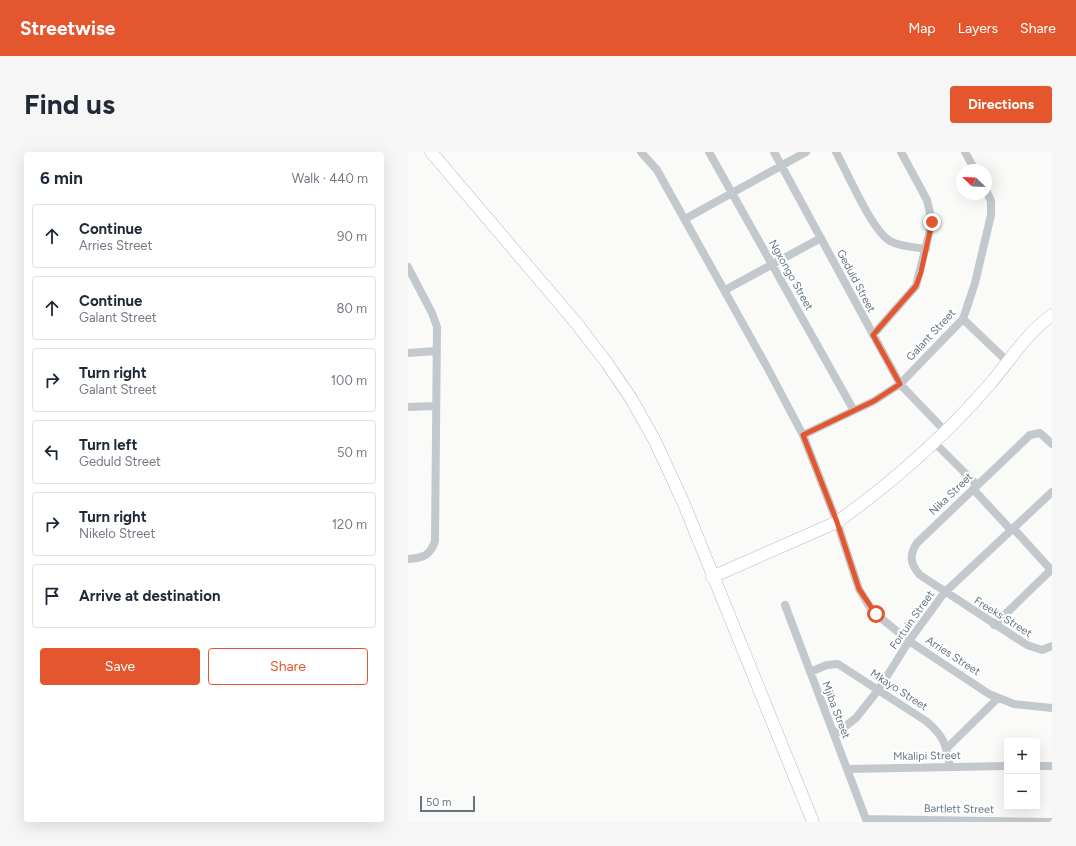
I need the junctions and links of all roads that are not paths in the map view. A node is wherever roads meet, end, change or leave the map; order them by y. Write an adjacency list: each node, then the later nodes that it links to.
1 (431, 152): 40 (street)
2 (641, 152): 13 (street)
3 (709, 152): 11 (street, Ngxongo Street)
4 (774, 152): 10 (street, Geduld Street)
5 (806, 152): 10 (street)
6 (836, 152): 15 (street)
7 (901, 152): 15 (street)
8 (965, 152): 9 (street)
9 (972, 164)
10 (782, 166): 11 (street); 14 (street, Geduld Street)
11 (732, 192): 13 (street); 16 (street, Ngxongo Street)
12 (991, 200): 21 (street, Galant Street)
13 (685, 220): 19 (street)
14 (820, 238): 16 (street); 22 (street, Geduld Street)
15 (926, 249): 22 (street)
16 (772, 264): 19 (street); 29 (street, Ngxongo Street)
17 (408, 266): 18 (street)
18 (411, 279): 23 (street)
19 (725, 290): 31 (street)
20 (1052, 315): 25 (street)
21 (963, 319): 25 (street); 26 (street, Galant Street)
22 (873, 335): 26 (street, Geduld Street)
23 (436, 351): 24 (street); 28 (street)
24 (408, 353)
25 (1008, 362): 30 (street)
26 (900, 384): 29 (street, Galant Street); 30 (street, Geduld Street)
27 (408, 406): 28 (street)
28 (435, 406): 38 (street)
29 (853, 409): 31 (street, Galant Street)
30 (946, 432): 32 (street)
31 (803, 435): 36 (street)
32 (935, 443): 34 (street); 36 (street)
33 (1052, 444): 34 (street, Nika Street)
34 (975, 487): 37 (street); 41 (street, Nika Street)
35 (1052, 492): 37 (street, Fortuin Street)
36 (837, 522): 40 (street); 44 (street, Arries Street)
37 (1012, 529): 39 (street); 41 (street, Fortuin Street)
38 (408, 559)
39 (1052, 570): 43 (street)
40 (712, 577): 58 (street)
41 (944, 593): 43 (street, Freeks Street); 44 (street, Fortuin Street)
42 (785, 605): 46 (street, Mjiba Street)
43 (994, 625): 45 (street, Freeks Street)
44 (909, 641): 47 (street, Fortuin Street); 48 (street, Arries Street)
45 (1052, 646)
46 (810, 672): 47 (street, Mkayo Street); 50 (street, Mjiba Street)
47 (878, 690): 50 (street, Fortuin Street); 51 (street, Mkayo Street)
48 (998, 698): 49 (street, Arries Street); 51 (street)
49 (1052, 708)
50 (834, 736): 56 (street, Mjiba Street)
51 (947, 748): 52 (street, Mkayo Street)
52 (950, 766): 53 (street, Mkalipi Street); 56 (street, Mkalipi Street)
53 (1004, 766)
54 (1040, 766): 55 (street)
55 (1052, 766)
56 (847, 769): 57 (street, Mjiba Street)
57 (867, 821): 59 (street, Bartlett Street)
58 (813, 822)
59 (1052, 822)

